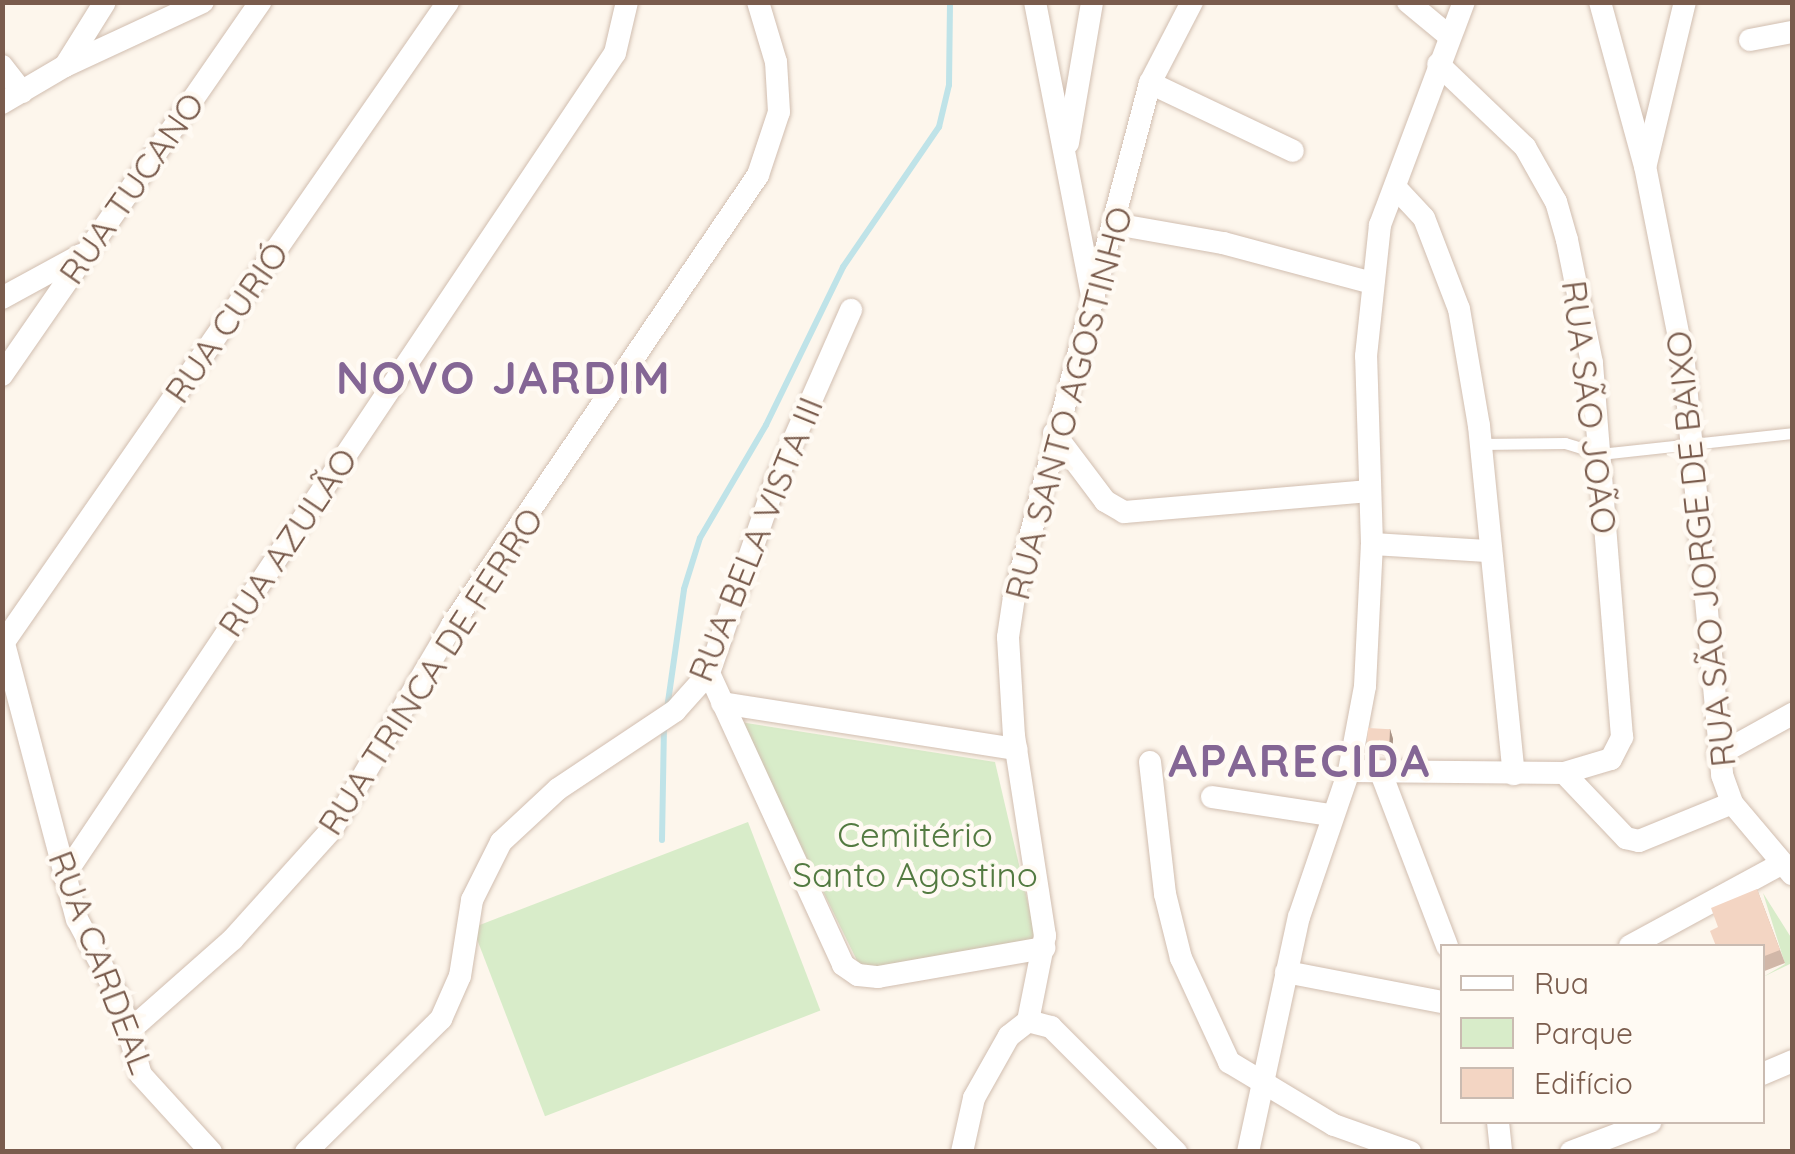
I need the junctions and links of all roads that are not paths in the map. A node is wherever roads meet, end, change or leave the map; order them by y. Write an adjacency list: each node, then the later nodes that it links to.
1 (105, 2): 19 (street)
2 (203, 2): 19 (street)
3 (260, 2): 27 (street, RUA TUCANO)
4 (448, 2): 41 (street, RUA CURIÓ)
5 (627, 2): 56 (street, RUA AZULÃO)
6 (758, 2): 63 (street, RUA TRINCA DE FERRO)
7 (1035, 2): 23 (street)
8 (1092, 2): 23 (street)
9 (1192, 2): 20 (street, RUA SANTO AGOSTINHO)
10 (1408, 2): 15 (street)
11 (1464, 2): 15 (street)
12 (1600, 2): 24 (street, RUA SÃO JORGE DE BAIXO)
13 (1685, 2): 24 (street)
14 (1792, 32): 16 (street)
15 (1449, 36): 17 (street)
16 (1750, 40)
17 (1438, 64): 25 (street); 37 (street, RUA SÃO JOÃO)
18 (2, 66): 21 (street)
19 (65, 66): 21 (street)
20 (1150, 83): 22 (street); 26 (street, RUA SANTO AGOSTINHO)
21 (12, 98)
22 (1293, 150)
23 (1066, 156): 31 (street)
24 (1645, 166): 36 (street, RUA SÃO JORGE DE BAIXO)
25 (1395, 188): 28 (street); 35 (street)
26 (1115, 224): 28 (street); 31 (street, RUA SANTO AGOSTINHO)
27 (84, 254): 29 (street); 32 (street, RUA TUCANO)
28 (1372, 283): 38 (street)
29 (2, 298)
30 (851, 310): 42 (street, RUA BELA VISTA III)
31 (1094, 310): 33 (street, RUA SANTO AGOSTINHO)
32 (2, 374)
33 (1054, 433): 38 (street); 45 (street, RUA SANTO AGOSTINHO)
34 (1792, 434): 36 (lane)
35 (1481, 444): 37 (lane); 40 (street)
36 (1694, 448): 37 (lane); 46 (street, RUA SÃO JORGE DE BAIXO)
37 (1600, 454): 50 (street, RUA SÃO JOÃO)
38 (1367, 491): 39 (street)
39 (1372, 544): 40 (street); 48 (street)
40 (1488, 551): 51 (street)
41 (3, 639): 56 (street, RUA CARDEAL)
42 (708, 672): 43 (street); 70 (street, RUA BELA VISTA III)
43 (722, 703): 45 (street); 59 (street)
44 (1792, 714): 46 (street)
45 (1016, 749): 59 (street, RUA SANTO AGOSTINHO)
46 (1718, 755): 53 (street, RUA SÃO JORGE DE BAIXO)
47 (1150, 762): 66 (street)
48 (1349, 770): 49 (street); 54 (street)
49 (1381, 773): 51 (street); 57 (street)
50 (1564, 773): 51 (street); 53 (street)
51 (1514, 774)
52 (1212, 796): 54 (street)
53 (1732, 803): 55 (street)
54 (1330, 815): 60 (street)
55 (1786, 870): 58 (street)
56 (64, 876): 63 (street, RUA CARDEAL)
57 (1447, 944)
58 (1634, 944)
59 (1044, 948): 62 (street, RUA SANTO AGOSTINHO)
60 (1286, 972): 61 (street); 66 (street)
61 (1440, 1002)
62 (1028, 1021): 71 (street, RUA SANTO AGOSTINHO); 72 (street)
63 (129, 1031): 69 (street, RUA CARDEAL)
64 (1792, 1060): 65 (street)
65 (1765, 1073)
66 (1267, 1086): 73 (street); 74 (street)
67 (1498, 1124): 75 (street)
68 (1645, 1124): 76 (street)
69 (211, 1152)
70 (306, 1152)
71 (962, 1152)
72 (1176, 1152)
73 (1248, 1152)
74 (1410, 1152)
75 (1501, 1152)
76 (1571, 1152)

